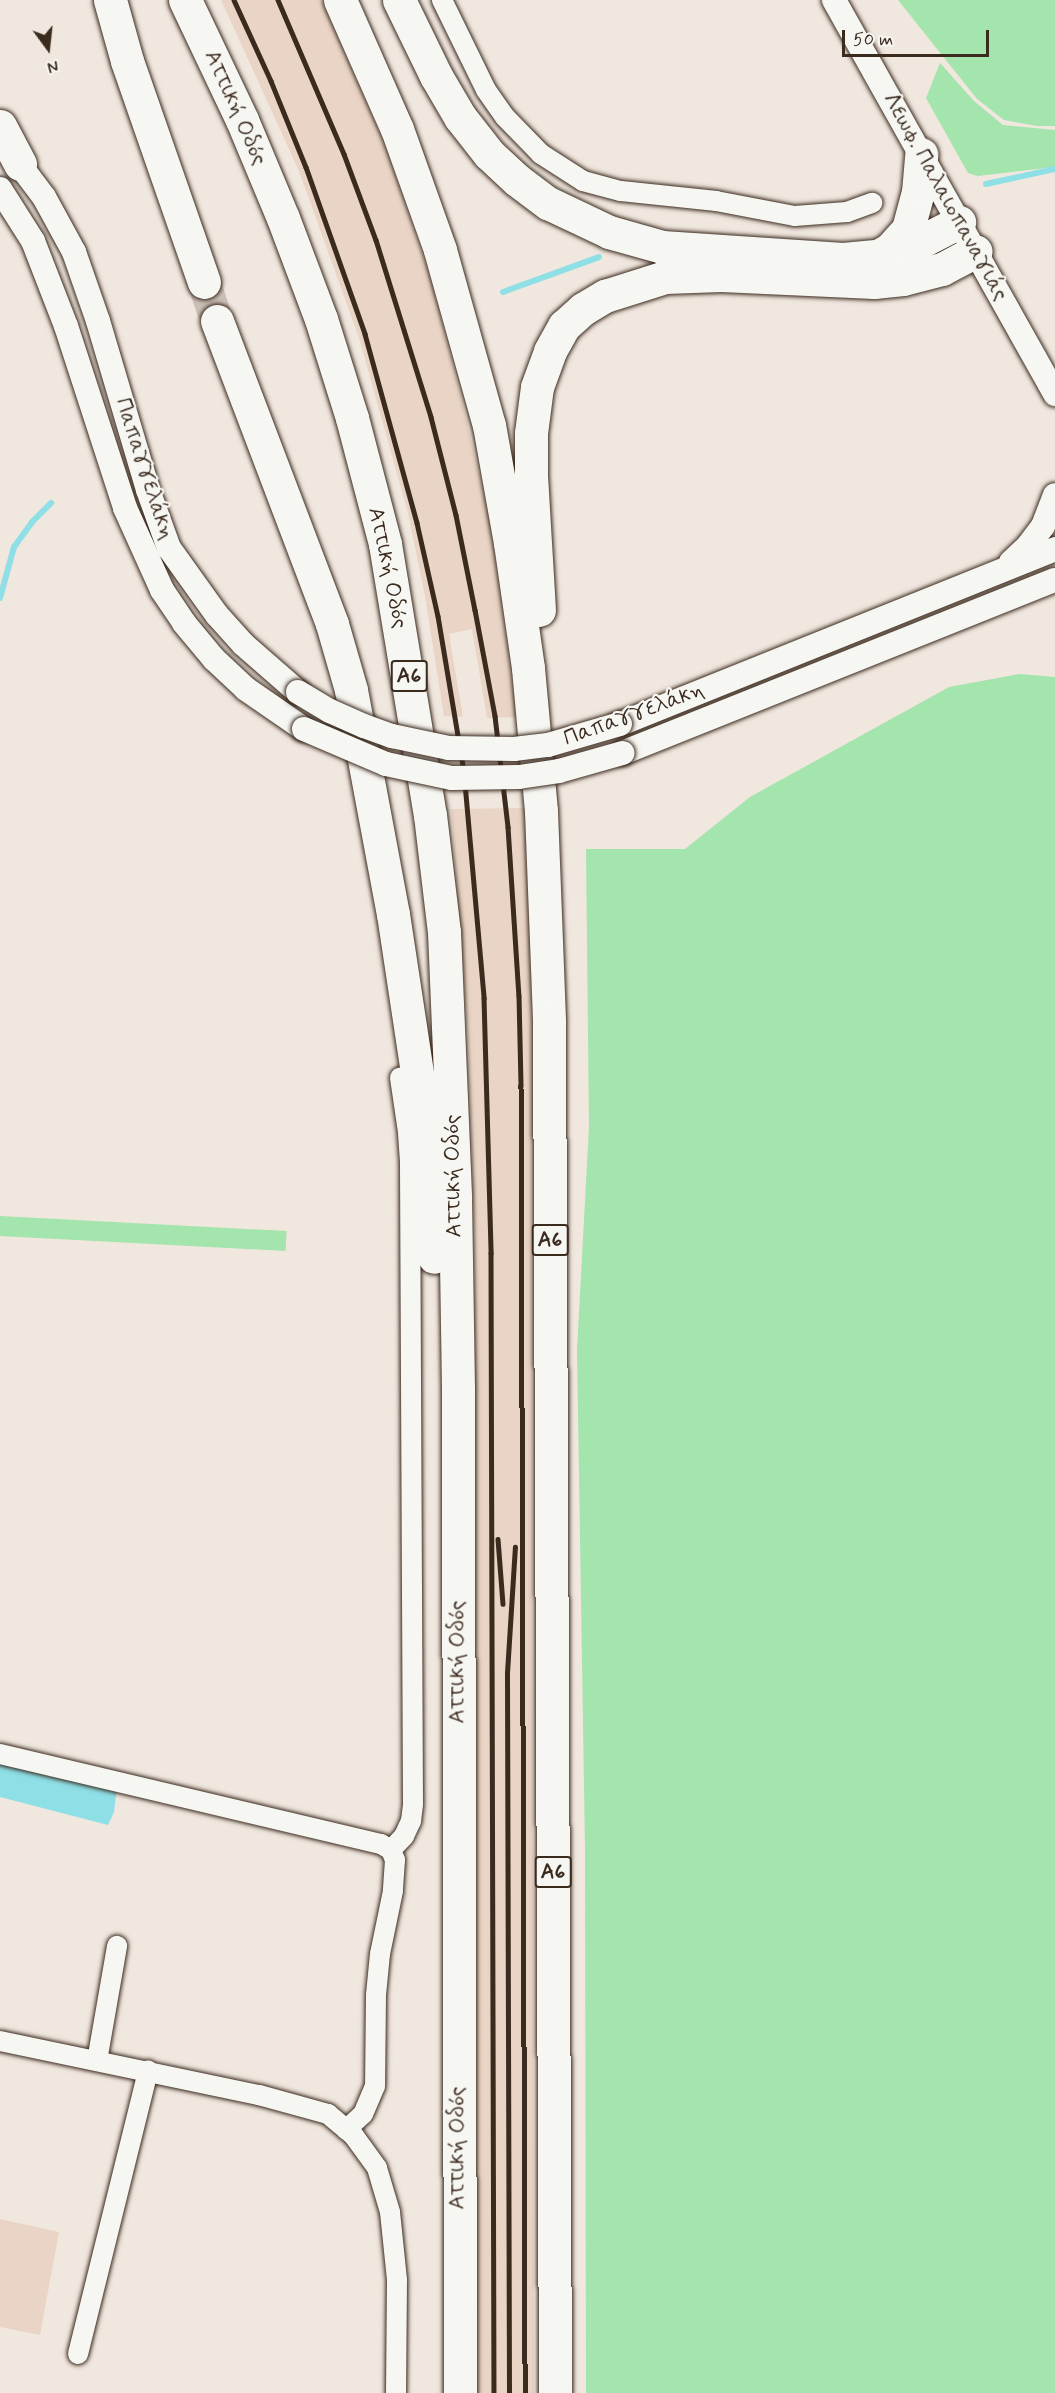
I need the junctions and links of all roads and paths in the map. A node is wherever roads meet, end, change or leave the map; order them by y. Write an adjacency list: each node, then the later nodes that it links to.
1 (110, 0): 14 (highway)
2 (185, 0): 23 (highway, Αττική Οδός / Α6)
3 (340, 0): 21 (highway, Α6)
4 (399, 0): 13 (highway)
5 (442, 0): 10 (street)
6 (834, 0): 8 (street, Λεωφ. Παλαιοπαναγιάς)
7 (0, 126): 9 (highway)
8 (921, 154): 11 (street, Λεωφ. Παλαιοπαναγιάς); 13 (highway)
9 (7, 164): 19 (street, Παπαγγελάκη, bridge); 20 (street, Παπαγγελάκη, bridge)
10 (872, 203)
11 (959, 222): 12 (street, Λεωφ. Παλαιοπαναγιάς); 13 (highway)
12 (976, 251): 16 (street, Λεωφ. Παλαιοπαναγιάς); 21 (highway)
13 (872, 258)
14 (204, 282)
15 (218, 321): 23 (highway)
16 (1055, 394)
17 (1055, 495): 19 (street)
18 (1055, 549): 19 (street, Παπαγγελάκη)
19 (994, 574)
20 (1055, 580)
21 (541, 811): 34 (highway, Α6)
22 (400, 1078): 25 (street)
23 (458, 1389): 33 (highway, Αττική Οδός / Α6)
24 (0, 1754): 25 (street)
25 (391, 1850): 30 (street)
26 (117, 1946): 28 (street)
27 (0, 2041): 28 (street)
28 (97, 2061): 29 (street)
29 (148, 2072): 30 (street); 31 (street)
30 (346, 2130): 32 (street)
31 (78, 2354)
32 (396, 2393)
33 (460, 2393)
34 (555, 2393)

